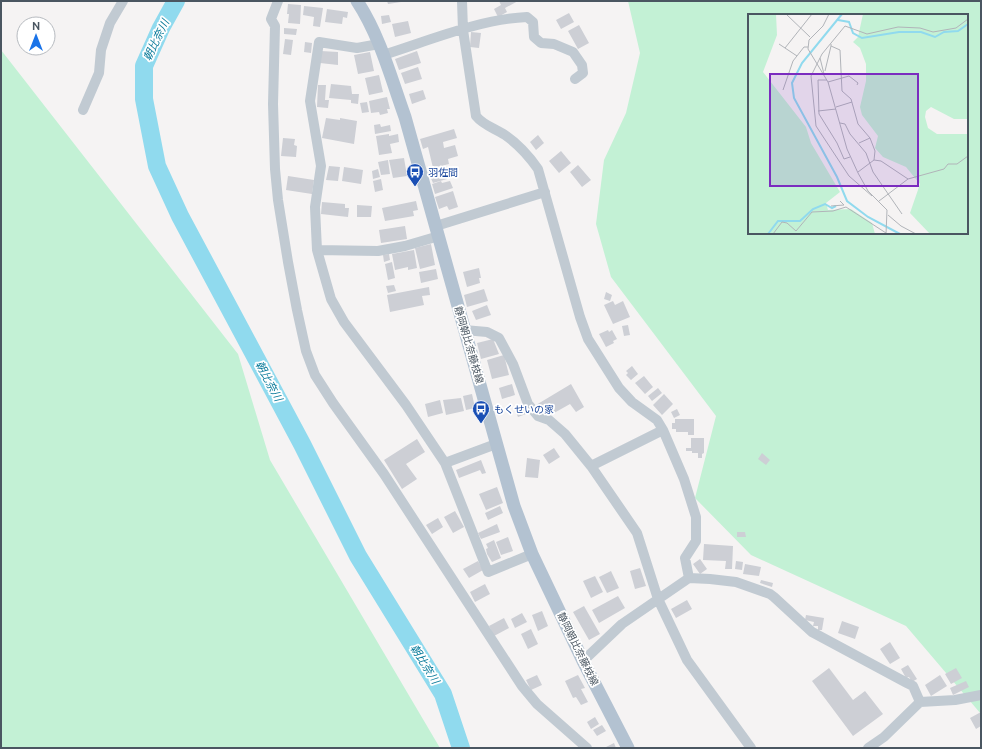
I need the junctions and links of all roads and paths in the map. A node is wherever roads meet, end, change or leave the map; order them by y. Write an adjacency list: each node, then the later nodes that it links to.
1 (123, 1): 8 (street)
2 (278, 1): 23 (street)
3 (462, 1): 5 (street)
4 (361, 2): 6 (main road, 静岡朝比奈藤枝線)
5 (463, 30): 6 (street); 7 (street); 9 (street)
6 (381, 50): 10 (main road, 静岡朝比奈藤枝線); 11 (street)
7 (575, 79)
8 (83, 110)
9 (545, 192): 10 (street); 13 (street)
10 (437, 231): 11 (street); 12 (main road, 静岡朝比奈藤枝線)
11 (317, 250): 15 (street)
12 (464, 330): 14 (main road, 静岡朝比奈藤枝線); 16 (street)
13 (663, 430): 16 (street); 18 (street)
14 (496, 444): 15 (street); 17 (main road, 静岡朝比奈藤枝線)
15 (445, 463): 17 (street)
16 (590, 466): 19 (street)
17 (532, 554): 20 (main road, 静岡朝比奈藤枝線)
18 (689, 578): 19 (street); 22 (street)
19 (658, 599): 20 (street); 25 (street)
20 (583, 661): 24 (main road, 静岡朝比奈藤枝線)
21 (981, 695): 22 (street)
22 (920, 702): 26 (street)
23 (587, 748)
24 (628, 748)
25 (751, 748)
26 (868, 748)

